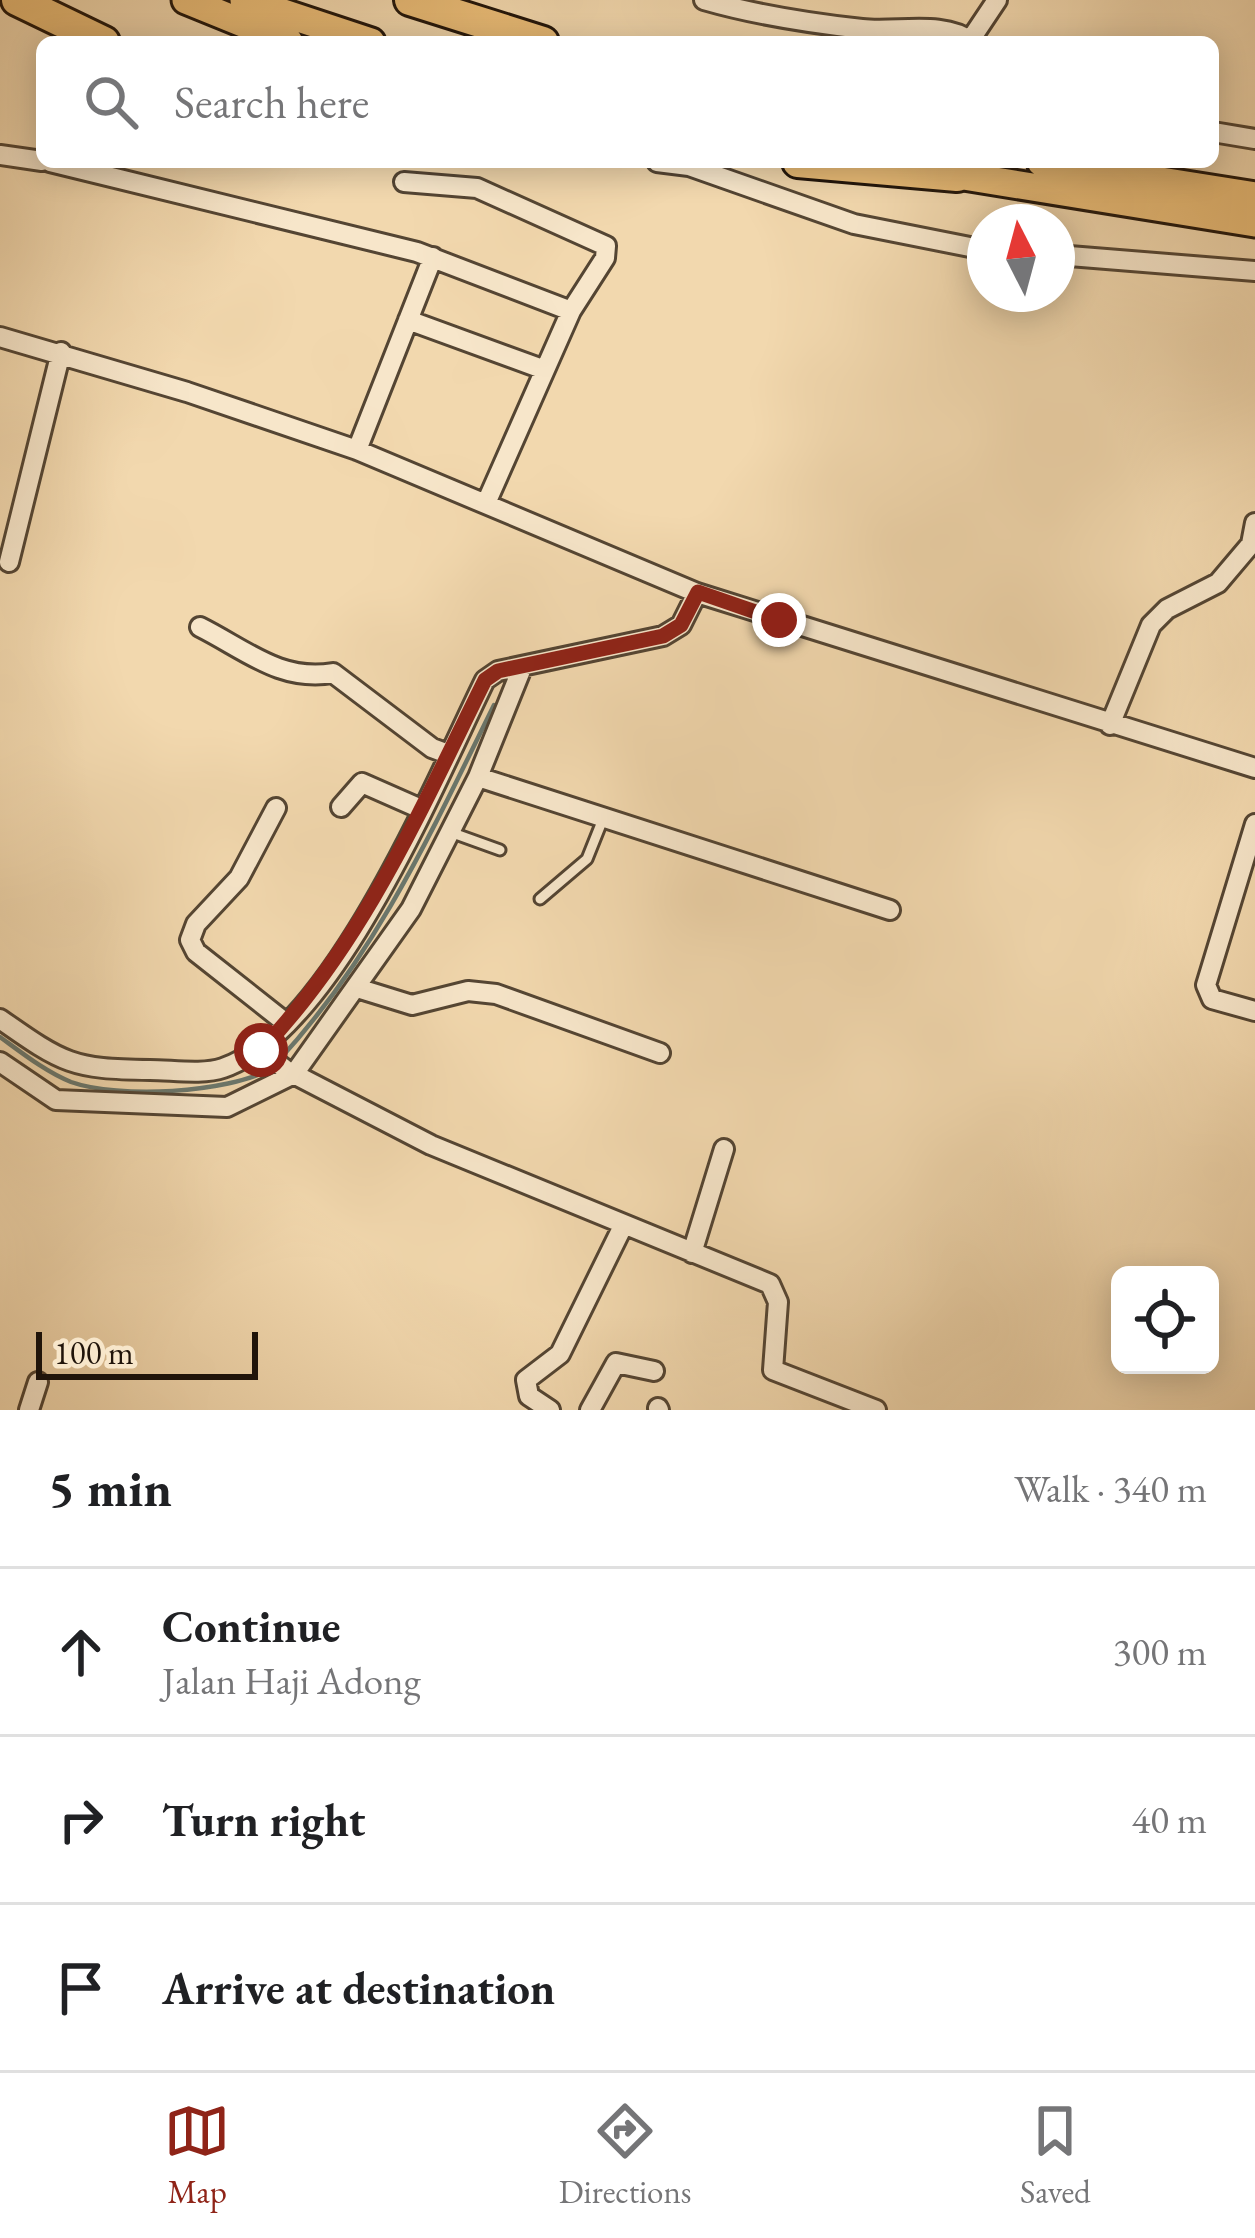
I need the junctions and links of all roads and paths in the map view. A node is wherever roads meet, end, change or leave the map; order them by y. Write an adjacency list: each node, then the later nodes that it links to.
1 (17, 0): 8 (highway)
2 (186, 0): 10 (main road)
3 (244, 0): 11 (main road)
4 (410, 0): 12 (highway)
5 (704, 0): 13 (street)
6 (997, 0): 14 (street)
7 (0, 1): 8 (highway)
8 (63, 22): 9 (highway)
9 (92, 36)
10 (275, 36)
11 (353, 36)
12 (524, 36)
13 (962, 36)
14 (974, 36)
15 (1219, 133): 16 (street)
16 (1255, 139)
17 (0, 155): 18 (street)
18 (36, 160)
19 (81, 168): 30 (street)
20 (694, 168): 28 (street)
21 (866, 168): 24 (highway)
22 (913, 168): 24 (main road)
23 (1079, 168): 26 (main road)
24 (957, 176): 27 (main road)
25 (404, 182): 32 (street)
26 (1255, 196)
27 (1255, 223)
28 (967, 247)
29 (1075, 256): 31 (street)
30 (433, 257): 32 (street); 33 (street)
31 (1255, 271)
32 (571, 311): 36 (street)
33 (408, 320): 36 (street); 37 (street)
34 (0, 337): 35 (street)
35 (61, 352): 37 (street); 41 (street)
36 (545, 370): 38 (street)
37 (357, 450): 38 (street)
38 (487, 501): 42 (street)
39 (1255, 524): 40 (street)
40 (1253, 545): 45 (street)
41 (9, 562)
42 (698, 592): 44 (street); 45 (street)
43 (200, 627): 46 (street)
44 (522, 668): 46 (street); 48 (street)
45 (1110, 725): 47 (street)
46 (448, 754): 51 (street)
47 (1255, 768)
48 (478, 777): 52 (street); 54 (street)
49 (341, 806): 51 (street)
50 (276, 808): 61 (street)
51 (421, 809): 61 (street)
52 (604, 819): 56 (lane); 57 (street)
53 (1255, 824): 59 (street)
54 (450, 832): 55 (lane); 58 (street)
55 (500, 850)
56 (540, 899)
57 (890, 910)
58 (357, 988): 63 (street); 65 (street)
59 (1255, 1011)
60 (0, 1019): 62 (street)
61 (286, 1023): 62 (street)
62 (264, 1053): 65 (street)
63 (660, 1053)
64 (0, 1062): 65 (street)
65 (290, 1072): 67 (street)
66 (724, 1149): 68 (street)
67 (623, 1226): 68 (street); 72 (street)
68 (692, 1252): 74 (street)
69 (654, 1371): 73 (street)
70 (38, 1382): 71 (street)
71 (29, 1410)
72 (550, 1410)
73 (590, 1410)
74 (877, 1410)

